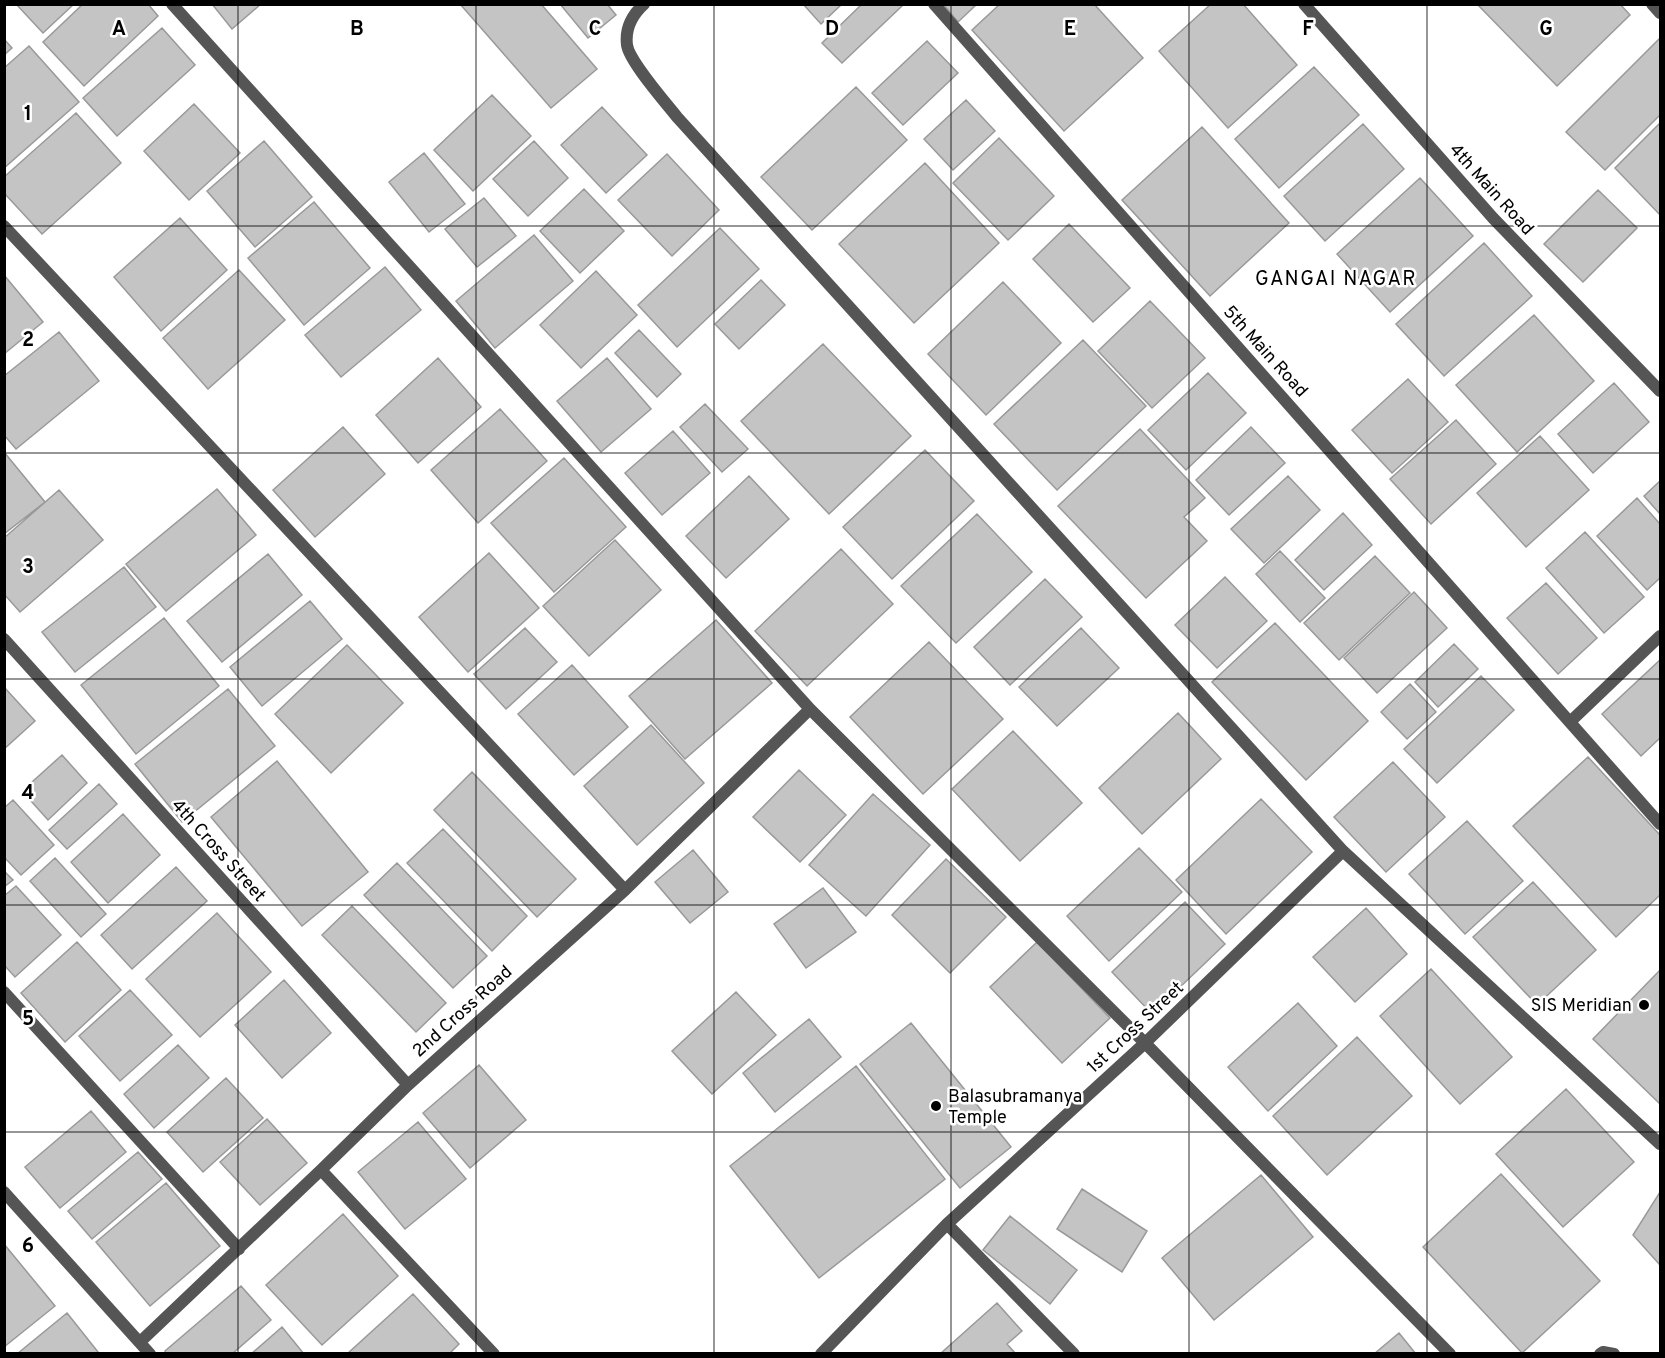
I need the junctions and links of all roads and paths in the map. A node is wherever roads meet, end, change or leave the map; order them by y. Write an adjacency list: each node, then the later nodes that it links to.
1 (172, 4): 11 (street)
2 (644, 4): 14 (street)
3 (934, 4): 12 (street, 5th Main Road)
4 (1304, 4): 8 (street, 4th Main Road)
5 (1652, 4): 6 (street)
6 (1660, 13)
7 (4, 226): 15 (street)
8 (1660, 391)
9 (1660, 636): 12 (street)
10 (4, 639): 18 (street, 4th Cross Street)
11 (810, 709): 15 (street, 2nd Cross Road); 17 (street)
12 (1571, 721): 13 (street, 5th Main Road)
13 (1660, 824)
14 (1343, 851): 17 (street, 1st Cross Street); 19 (street)
15 (625, 890): 18 (street, 2nd Cross Road)
16 (4, 992): 23 (street)
17 (1145, 1043): 22 (street, 1st Cross Street); 29 (street)
18 (408, 1084): 20 (street, 2nd Cross Road)
19 (1660, 1144)
20 (321, 1170): 23 (street, 2nd Cross Road); 26 (street)
21 (4, 1192): 24 (street)
22 (947, 1224): 27 (street, 1st Cross Street); 28 (street)
23 (239, 1249): 24 (street, 2nd Cross Road)
24 (140, 1342): 25 (street)
25 (150, 1353)
26 (494, 1353)
27 (821, 1353)
28 (1074, 1353)
29 (1450, 1353)
30 (1600, 1353): 31 (street)
31 (1614, 1353)

